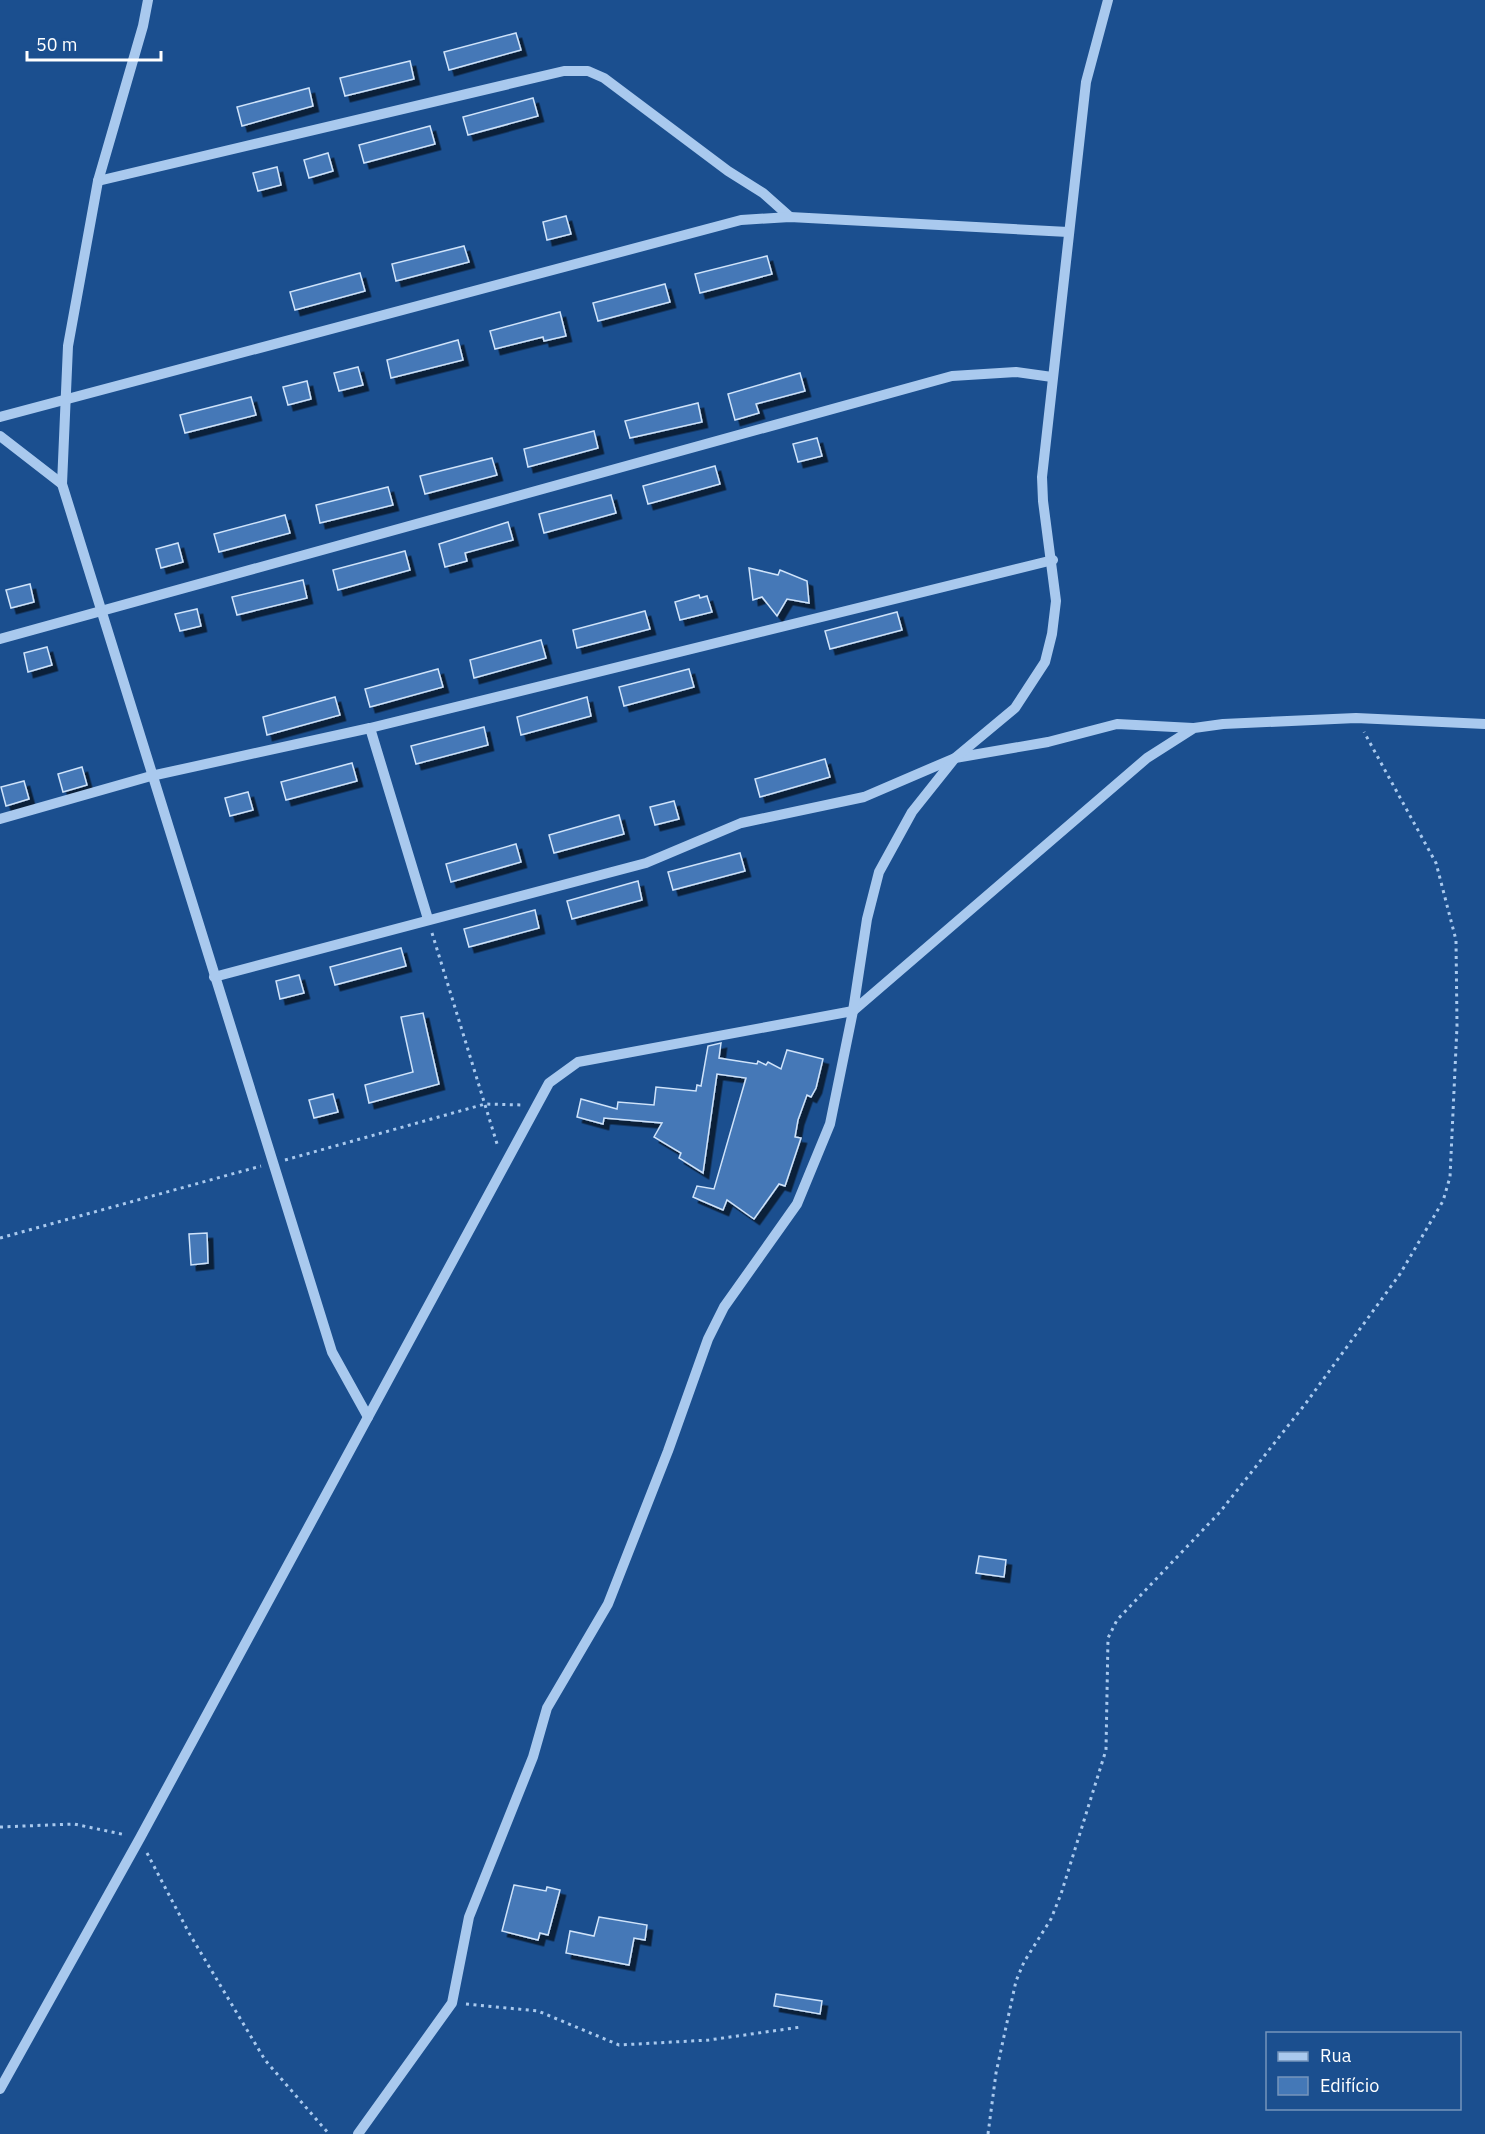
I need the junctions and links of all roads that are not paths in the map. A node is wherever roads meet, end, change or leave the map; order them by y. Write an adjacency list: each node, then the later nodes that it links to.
1 (148, 0): 3 (street)
2 (1108, 0): 5 (street)
3 (98, 182): 4 (street); 7 (street)
4 (790, 217): 5 (street); 7 (street)
5 (1068, 232): 6 (street)
6 (1052, 376): 11 (street); 12 (street)
7 (66, 400): 8 (street); 10 (street)
8 (0, 417)
9 (0, 436): 10 (street)
10 (62, 484): 12 (street)
11 (1053, 560): 15 (street); 17 (street)
12 (101, 611): 13 (street); 18 (street)
13 (0, 639)
14 (1485, 724): 16 (street)
15 (370, 728): 18 (street); 20 (street)
16 (1194, 728): 17 (street); 22 (street)
17 (955, 758): 20 (street); 22 (street)
18 (151, 776): 19 (street); 21 (street)
19 (0, 819)
20 (428, 919): 21 (street)
21 (214, 977): 23 (street)
22 (853, 1011): 23 (street); 25 (street)
23 (368, 1417): 24 (street)
24 (0, 2089)
25 (358, 2134)

